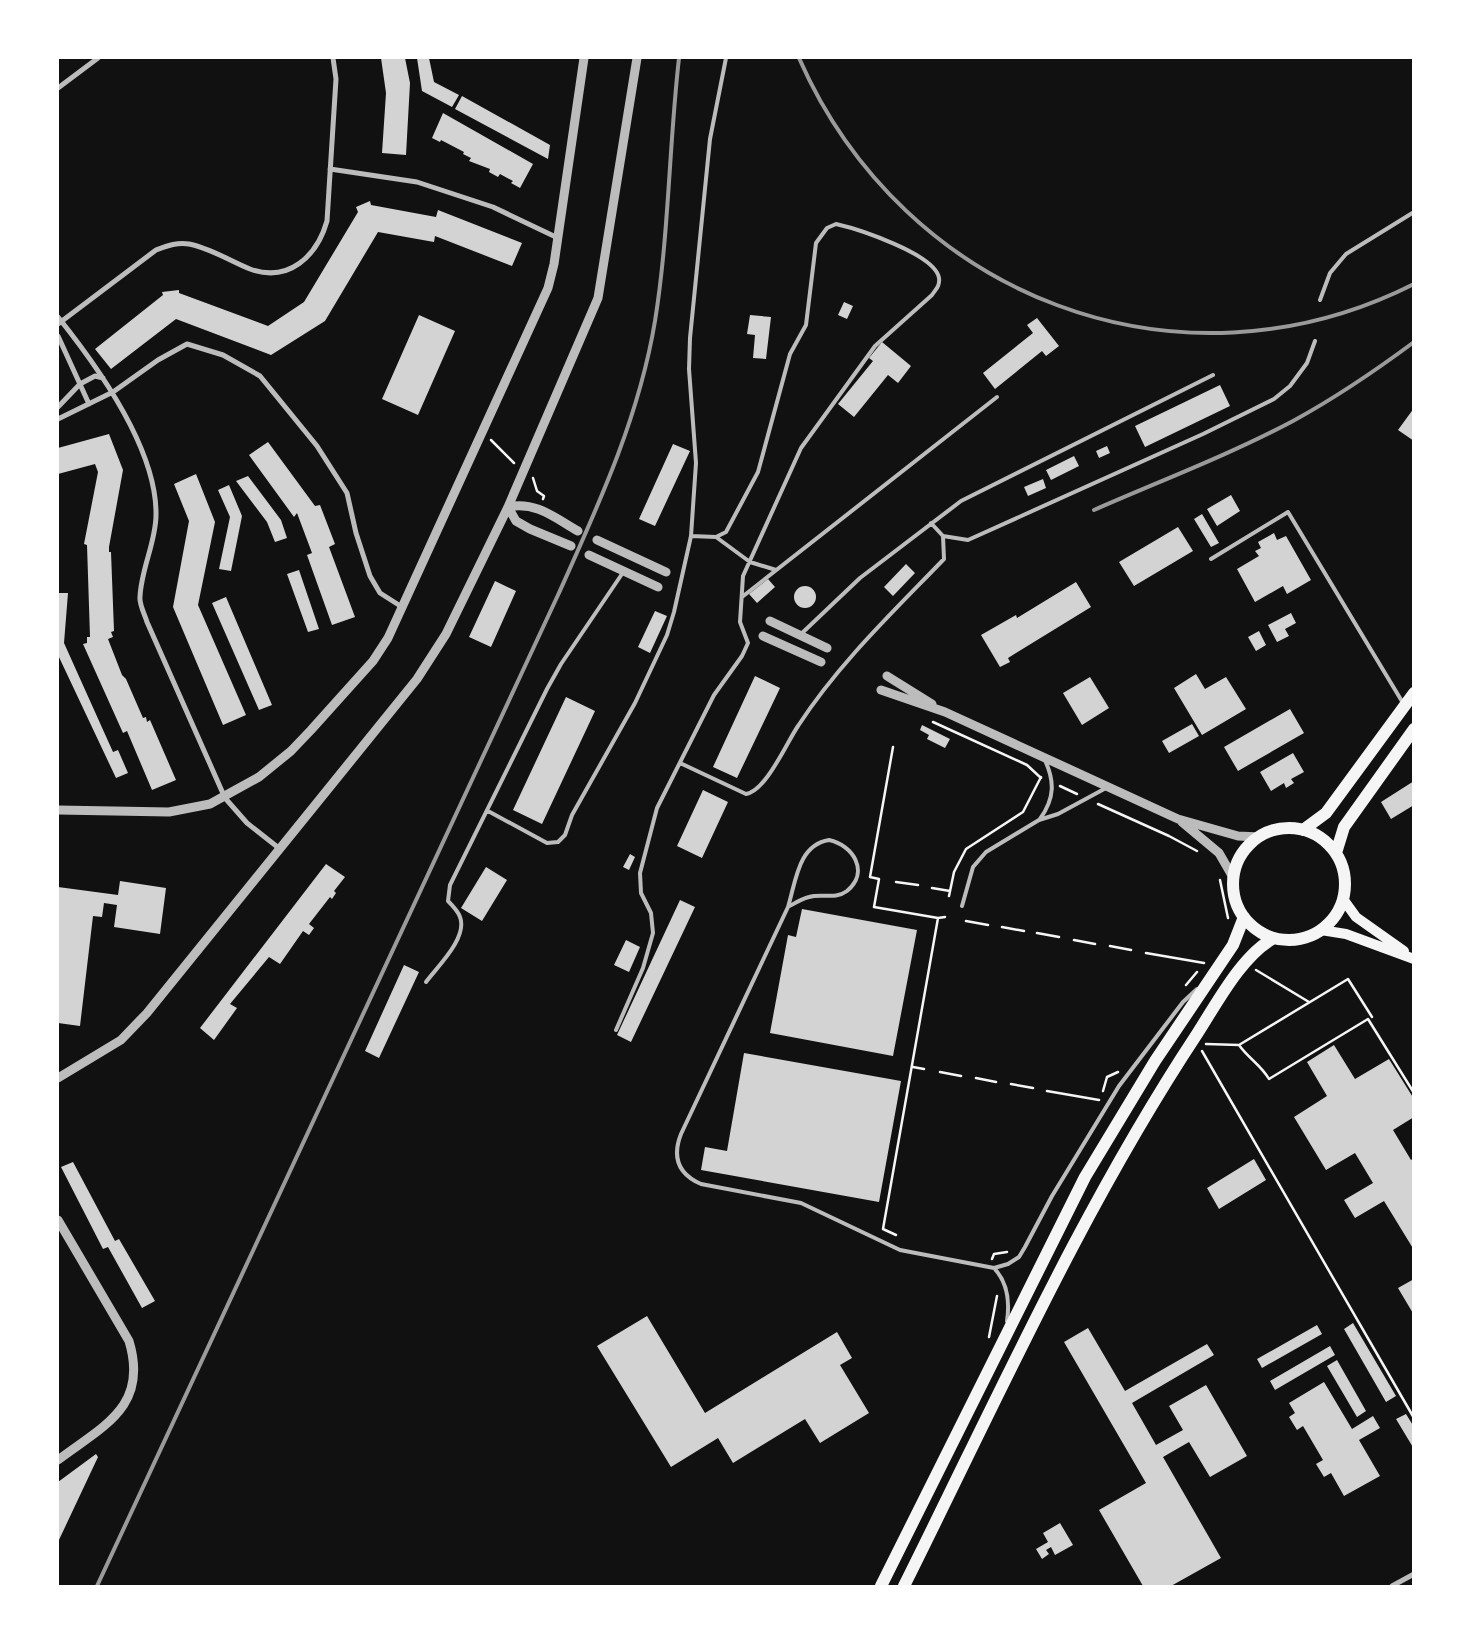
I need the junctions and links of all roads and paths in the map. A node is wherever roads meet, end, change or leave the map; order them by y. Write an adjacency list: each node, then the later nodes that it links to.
1 (86, 58): 7 (street)
2 (98, 58): 7 (street)
3 (333, 58): 9 (street)
4 (584, 58): 11 (street)
5 (637, 58): 24 (street)
6 (726, 58): 27 (lane)
7 (88, 64): 8 (street)
8 (58, 88)
9 (330, 169): 11 (street); 13 (street)
10 (1414, 212): 12 (lane)
11 (558, 238): 40 (street)
12 (1320, 300)
13 (59, 321): 17 (street)
14 (58, 336): 18 (street)
15 (1315, 341): 28 (lane)
16 (1213, 375): 25 (lane)
17 (103, 379): 18 (street); 19 (street)
18 (80, 384): 21 (street); 22 (street)
19 (113, 392): 21 (street); 40 (street); 59 (street)
20 (997, 397): 35 (lane)
21 (89, 404): 23 (street)
22 (58, 408)
23 (58, 419)
24 (508, 507): 26 (street); 31 (street); 67 (street)
25 (932, 523): 28 (lane); 42 (lane)
26 (578, 531)
27 (691, 536): 29 (lane); 62 (lane)
28 (942, 536): 55 (lane)
29 (716, 537): 34 (lane); 34 (lane)
30 (597, 540): 37 (street)
31 (571, 546)
32 (590, 555): 36 (street)
33 (1211, 560): 49 (lane)
34 (750, 562): 35 (lane); 39 (lane)
35 (776, 570): 39 (lane)
36 (624, 571): 38 (street); 62 (lane)
37 (666, 572)
38 (658, 587)
39 (742, 596): 55 (lane)
40 (403, 607): 59 (street)
41 (770, 621): 42 (street)
42 (800, 635): 44 (street)
43 (763, 636): 45 (street)
44 (827, 648)
45 (821, 662)
46 (888, 676): 50 (street)
47 (881, 690): 50 (street)
48 (1414, 693): 49 (main road)
49 (1404, 705): 65 (main road)
50 (945, 712): 54 (street)
51 (932, 721): 75 (path)
52 (1414, 729): 68 (main road)
53 (893, 747): 82 (path)
54 (1042, 756): 57 (street); 64 (lane)
55 (680, 763): 104 (lane)
56 (1058, 785): 58 (path)
57 (1108, 787): 63 (street); 64 (lane)
58 (1079, 795)
59 (224, 798): 61 (street); 67 (street)
60 (1093, 801): 69 (path)
61 (58, 810)
62 (488, 810): 101 (lane)
63 (1178, 819): 66 (street); 71 (street)
64 (1039, 820): 78 (lane)
65 (1303, 830): 66 (main road); 68 (main road)
66 (1260, 837): 71 (main road)
67 (278, 852): 113 (street)
68 (1336, 853): 77 (main road)
69 (1200, 854)
70 (1219, 874): 84 (path)
71 (1234, 878): 81 (main road)
72 (896, 882): 73 (path)
73 (918, 886)
74 (932, 888): 75 (path)
75 (950, 891): 76 (path)
76 (949, 896)
77 (1343, 899): 87 (main road); 97 (main road)
78 (962, 906)
79 (788, 907): 79 (lane); 124 (lane)
80 (945, 917): 82 (path)
81 (1244, 917): 91 (main road); 100 (main road)
82 (938, 918): 108 (path)
83 (966, 921): 85 (path)
84 (1228, 921)
85 (988, 925)
86 (1002, 927): 88 (path)
87 (1321, 930): 91 (main road); 97 (main road)
88 (1024, 931)
89 (1037, 934): 90 (path)
90 (1059, 937)
91 (1274, 938): 132 (main road)
92 (1074, 940): 93 (path)
93 (1095, 944)
94 (1110, 946): 95 (path)
95 (1130, 950)
96 (1146, 953): 98 (path)
97 (1414, 958)
98 (1204, 963)
99 (1256, 970): 102 (path)
100 (1212, 975): 124 (lane); 126 (main road)
101 (426, 982)
102 (1310, 1002): 103 (path); 106 (path)
103 (1372, 1017)
104 (616, 1030)
105 (1205, 1044): 106 (path)
106 (1240, 1045): 120 (path)
107 (1201, 1049): 128 (path)
108 (912, 1067): 109 (path); 123 (path)
109 (924, 1069)
110 (940, 1072): 111 (path)
111 (961, 1076)
112 (1107, 1077): 119 (path)
113 (58, 1078)
114 (976, 1078): 115 (path)
115 (996, 1082)
116 (1011, 1084): 117 (path)
117 (1033, 1088)
118 (1047, 1091): 121 (path)
119 (1104, 1091)
120 (1414, 1093)
121 (1099, 1100)
122 (58, 1220): 129 (street)
123 (896, 1235)
124 (994, 1268): 126 (lane)
125 (997, 1292): 127 (path)
126 (1005, 1336): 131 (main road)
127 (987, 1342)
128 (1414, 1418)
129 (58, 1460)
130 (1414, 1574): 133 (street)
131 (881, 1586)
132 (904, 1586)
133 (1392, 1586)

